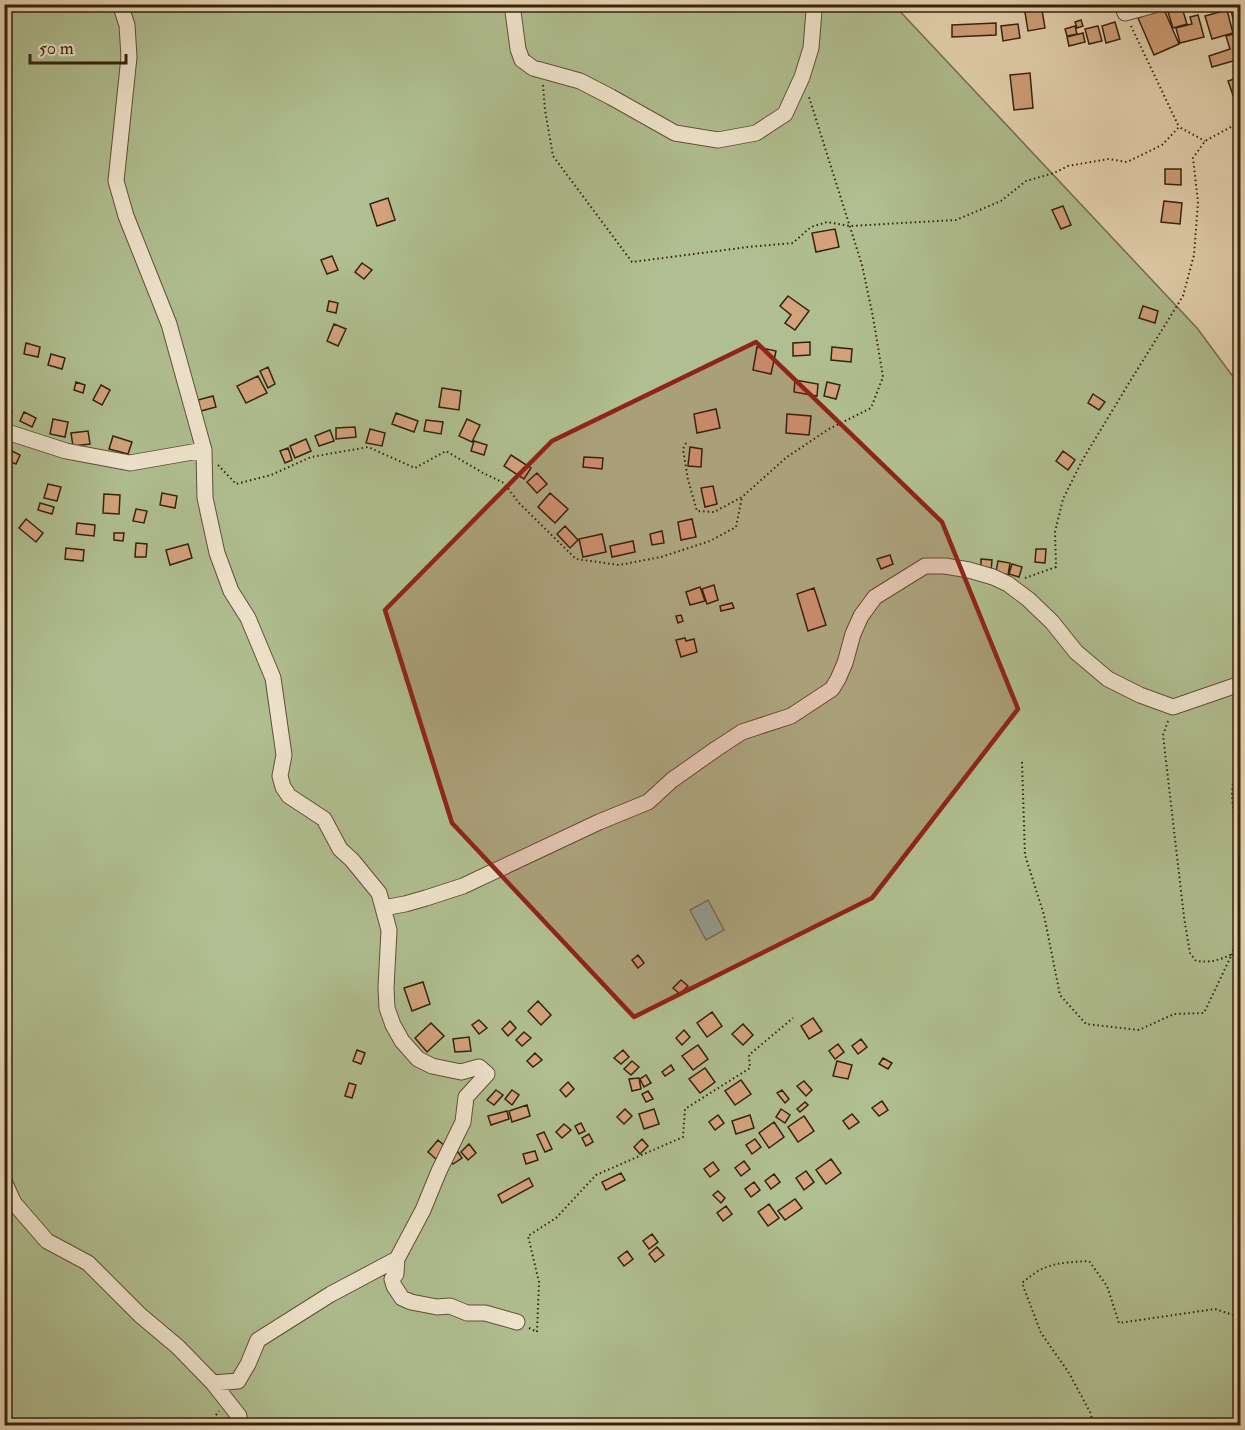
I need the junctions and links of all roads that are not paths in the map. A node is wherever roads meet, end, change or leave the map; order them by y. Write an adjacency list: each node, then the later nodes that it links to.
1 (120, 4): 7 (street)
2 (512, 4): 3 (street)
3 (813, 4)
4 (1158, 4): 5 (street)
5 (1123, 9)
6 (4, 431): 7 (street)
7 (204, 450): 9 (street)
8 (1240, 684): 9 (street)
9 (383, 909): 11 (street)
10 (4, 1181): 13 (street)
11 (397, 1259): 12 (street); 13 (street)
12 (517, 1322)
13 (213, 1383): 14 (street)
14 (235, 1425)

